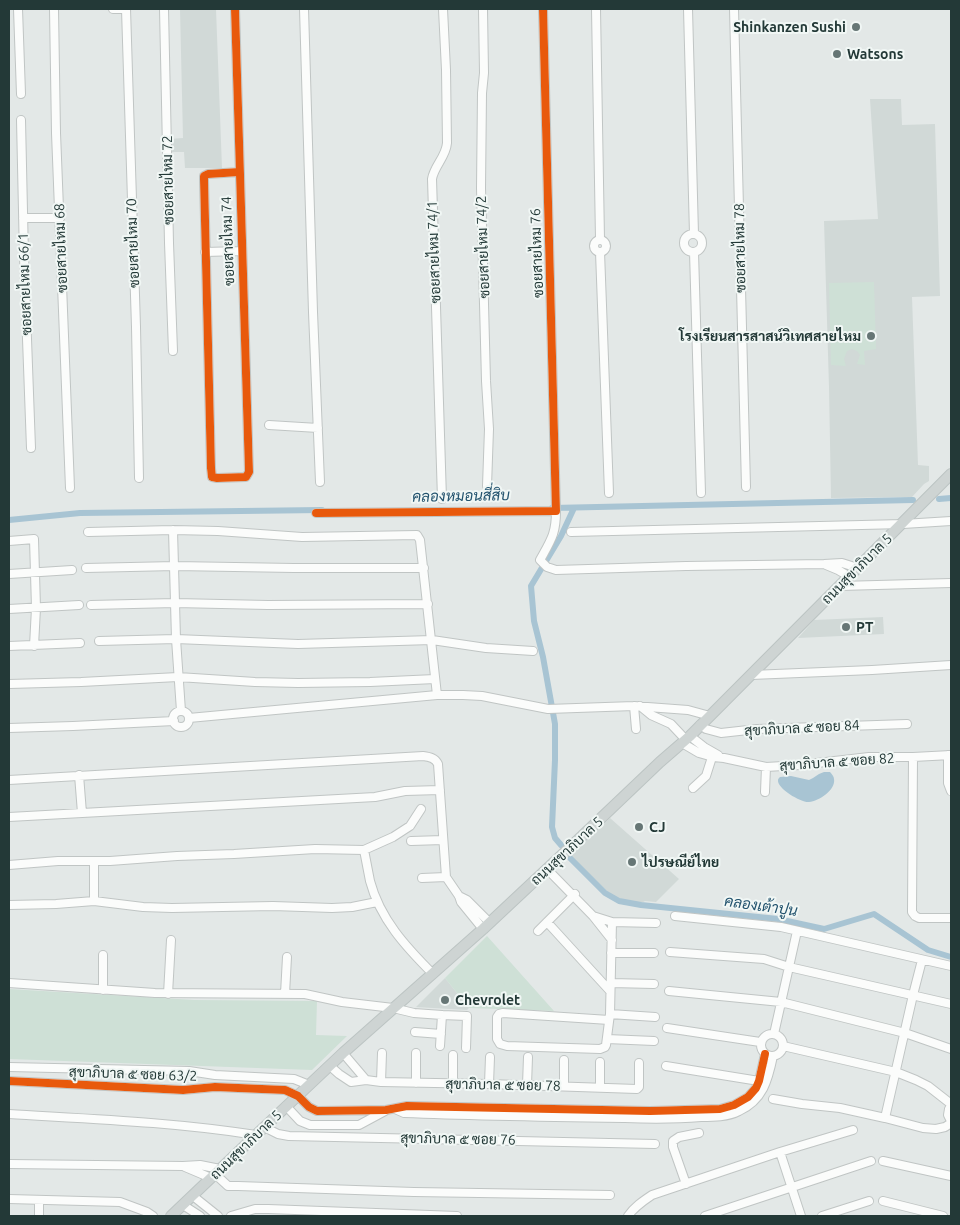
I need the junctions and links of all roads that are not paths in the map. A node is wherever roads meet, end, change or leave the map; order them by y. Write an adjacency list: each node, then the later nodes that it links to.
1 (18, 9): 14 (street)
2 (54, 9): 18 (street, ซอยสายไหม 68)
3 (113, 9): 4 (street)
4 (126, 9): 28 (street, ซอยสายไหม 70)
5 (164, 9): 23 (street, ซอยสายไหม 72)
6 (235, 9): 16 (street, ซอยสายไหม 74)
7 (304, 9): 25 (street)
8 (443, 9): 35 (street, ซอยสายไหม 74/1)
9 (483, 9): 30 (street, ซอยสายไหม 74/2)
10 (543, 9): 36 (street, ซอยสายไหม 76)
11 (596, 9): 34 (street)
12 (688, 9): 19 (street)
13 (734, 9): 32 (street, ซอยสายไหม 78)
14 (21, 94)
15 (21, 120): 17 (street, ซอยสายไหม 66/1)
16 (239, 172): 20 (street, ซอยสายไหม 74); 21 (street)
17 (23, 218): 18 (street); 26 (street, ซอยสายไหม 66/1)
18 (60, 218): 31 (street, ซอยสายไหม 68)
19 (694, 234): 22 (street); 22 (street)
20 (241, 251): 21 (street); 21 (street, ซอยสายไหม 74)
21 (205, 252)
22 (694, 252): 33 (street)
23 (173, 351)
24 (269, 425): 25 (street)
25 (318, 428): 29 (street)
26 (31, 448)
27 (951, 474): 39 (main road, ถนนสุขาภิบาล 5)
28 (139, 478)
29 (320, 482)
30 (487, 486)
31 (70, 488)
32 (746, 488)
33 (701, 493)
34 (608, 494)
35 (442, 499)
36 (556, 510): 37 (street); 44 (street, ซอยสายไหม 76)
37 (316, 514)
38 (951, 521): 39 (street)
39 (903, 524): 42 (street); 48 (main road, ถนนสุขาภิบาล 5)
40 (173, 530): 41 (street); 45 (street); 47 (street)
41 (88, 532)
42 (571, 532)
43 (9, 541): 50 (street)
44 (824, 564): 48 (street); 52 (street)
45 (175, 566): 46 (street); 47 (street); 55 (street)
46 (86, 568)
47 (424, 568): 56 (street)
48 (858, 568): 52 (main road, ถนนสุขาภิบาล 5)
49 (72, 570): 50 (street)
50 (34, 572): 51 (street); 59 (street)
51 (9, 574)
52 (850, 577): 54 (main road, ถนนสุขาภิบาล 5)
53 (951, 583): 54 (street)
54 (840, 586): 69 (main road, ถนนสุขาภิบาล 5)
55 (175, 603): 56 (street); 58 (street); 61 (street)
56 (428, 604): 62 (street)
57 (79, 605): 59 (street)
58 (91, 605)
59 (36, 608): 60 (street); 66 (street)
60 (9, 609)
61 (176, 639): 62 (street); 63 (street); 70 (street)
62 (432, 640): 67 (street); 71 (street)
63 (99, 641)
64 (80, 643): 66 (street)
65 (9, 646): 66 (street)
66 (34, 646)
67 (533, 651)
68 (951, 665): 69 (street)
69 (751, 675): 77 (main road, ถนนสุขาภิบาล 5)
70 (178, 677): 71 (street); 72 (street); 76 (street)
71 (435, 679): 73 (street)
72 (9, 684)
73 (437, 695): 74 (street); 78 (street)
74 (637, 706): 75 (street); 80 (street, สุขาภิบาล ๕ ซอย 82); 84 (street)
75 (680, 709): 77 (street); 80 (street)
76 (181, 711): 78 (street); 79 (street)
77 (710, 716): 82 (main road, ถนนสุขาภิบาล 5)
78 (189, 718): 79 (street)
79 (174, 721): 83 (street)
80 (670, 724): 85 (street, สุขาภิบาล ๕ ซอย 82)
81 (906, 724): 82 (street, สุขาภิบาล ๕ ซอย 84)
82 (700, 725): 85 (main road, ถนนสุขาภิบาล 5)
83 (9, 728)
84 (636, 729)
85 (686, 740): 86 (street, สุขาภิบาล ๕ ซอย 82); 104 (main road, ถนนสุขาภิบาล 5)
86 (713, 755): 89 (street, สุขาภิบาล ๕ ซอย 82); 92 (street)
87 (950, 755): 88 (street, สุขาภิบาล ๕ ซอย 82); 94 (street)
88 (913, 757): 89 (street, สุขาภิบาล ๕ ซอย 82); 113 (street)
89 (766, 767): 95 (street)
90 (79, 775): 91 (street); 93 (street); 97 (street)
91 (9, 780)
92 (693, 788)
93 (440, 790): 97 (street); 99 (street)
94 (951, 791)
95 (765, 792)
96 (421, 809): 101 (street)
97 (82, 813): 98 (street)
98 (9, 817)
99 (443, 840): 100 (street); 105 (street)
100 (411, 841)
101 (364, 850): 102 (street); 109 (street)
102 (94, 862): 103 (street); 108 (street)
103 (9, 864)
104 (548, 868): 107 (street); 117 (main road, ถนนสุขาภิบาล 5)
105 (446, 877): 106 (street); 117 (street)
106 (422, 878)
107 (576, 896): 111 (street); 114 (street)
108 (94, 902): 109 (street); 110 (street)
109 (377, 902): 130 (street)
110 (9, 904)
111 (593, 916): 115 (street); 121 (street)
112 (675, 916): 119 (street)
113 (951, 918)
114 (547, 922): 118 (street); 133 (street)
115 (612, 922): 116 (street); 121 (street)
116 (656, 923)
117 (486, 926): 130 (main road, ถนนสุขาภิบาล 5)
118 (538, 931)
119 (797, 931): 127 (street); 129 (street)
120 (171, 940): 136 (street)
121 (612, 940): 123 (street)
122 (670, 952): 129 (street)
123 (611, 953): 124 (street); 133 (street)
124 (654, 953)
125 (103, 955): 134 (street)
126 (287, 957): 137 (street)
127 (922, 960): 128 (street); 138 (street)
128 (951, 966)
129 (789, 967): 138 (street); 139 (street)
130 (433, 974): 141 (main road, ถนนสุขาภิบาล 5)
131 (9, 983): 134 (street)
132 (654, 984): 133 (street)
133 (610, 987): 144 (street)
134 (103, 990): 136 (street)
135 (668, 991): 139 (street)
136 (168, 994): 137 (street)
137 (285, 994): 141 (street)
138 (913, 995): 140 (street); 147 (street)
139 (781, 1002): 147 (street); 149 (street)
140 (951, 1004)
141 (393, 1008): 142 (street); 157 (main road, ถนนสุขาภิบาล 5)
142 (442, 1015): 148 (street); 155 (street)
143 (655, 1016): 144 (street)
144 (609, 1017): 150 (street); 150 (street)
145 (668, 1028): 152 (street)
146 (415, 1032): 148 (street)
147 (905, 1032): 156 (street); 170 (street)
148 (441, 1034): 153 (street)
149 (774, 1034): 152 (street); 154 (street)
150 (607, 1038): 151 (street)
151 (654, 1041)
152 (760, 1042): 161 (street)
153 (440, 1046)
154 (783, 1046): 161 (street); 170 (street)
155 (466, 1048)
156 (951, 1048)
157 (343, 1053): 167 (main road, ถนนสุขาภิบาล 5); 173 (street)
158 (382, 1053): 176 (street)
159 (416, 1053): 177 (street)
160 (453, 1055): 178 (street)
161 (769, 1055): 175 (street); 194 (street)
162 (490, 1057): 179 (street)
163 (528, 1057): 181 (street)
164 (564, 1060): 182 (street)
165 (600, 1062): 184 (street)
166 (640, 1063): 184 (street, สุขาภิบาล ๕ ซอย 78)
167 (330, 1066): 173 (street, สุขาภิบาล ๕ ซอย 78); 180 (main road, ถนนสุขาภิบาล 5)
168 (666, 1066): 175 (street)
169 (9, 1067): 171 (street)
170 (896, 1072): 188 (street); 195 (street)
171 (215, 1075): 172 (street); 183 (street)
172 (294, 1079): 180 (street); 185 (street)
173 (366, 1080): 176 (street, สุขาภิบาล ๕ ซอย 78)
174 (9, 1081): 183 (street, สุขาภิบาล ๕ ซอย 63/2)
175 (759, 1081): 191 (street)
176 (381, 1082): 177 (street, สุขาภิบาล ๕ ซอย 78)
177 (416, 1083): 178 (street, สุขาภิบาล ๕ ซอย 78)
178 (453, 1083): 179 (street, สุขาภิบาล ๕ ซอย 78)
179 (489, 1084): 181 (street, สุขาภิบาล ๕ ซอย 78)
180 (309, 1085): 186 (main road, ถนนสุขาภิบาล 5)
181 (527, 1085): 182 (street, สุขาภิบาล ๕ ซอย 78)
182 (564, 1086): 184 (street, สุขาภิบาล ๕ ซอย 78)
183 (215, 1087): 185 (street, สุขาภิบาล ๕ ซอย 63/2)
184 (600, 1087)
185 (285, 1090): 186 (street)
186 (298, 1096): 189 (main road, ถนนสุขาภิบาล 5); 190 (street)
187 (773, 1099): 195 (street)
188 (951, 1105): 196 (street)
189 (286, 1106): 190 (street); 197 (main road, ถนนสุขาภิบาล 5)
190 (391, 1109): 192 (street)
191 (687, 1110): 192 (street); 194 (street)
192 (524, 1112): 194 (street)
193 (9, 1114): 200 (street)
194 (684, 1118)
195 (886, 1118): 196 (street)
196 (951, 1122)
197 (264, 1127): 200 (main road, ถนนสุขาภิบาล 5); 201 (street, สุขาภิบาล ๕ ซอย 76)
198 (852, 1130): 202 (street)
199 (699, 1133): 209 (street)
200 (256, 1134): 207 (main road, ถนนสุขาภิบาล 5)
201 (655, 1144)
202 (780, 1152): 209 (street); 210 (street)
203 (883, 1160): 208 (street)
204 (871, 1161): 210 (street)
205 (9, 1164): 206 (street)
206 (183, 1166): 207 (street); 207 (street)
207 (215, 1173): 211 (main road, ถนนสุขาภิบาล 5); 212 (street)
208 (951, 1176)
209 (686, 1184): 227 (street)
210 (792, 1187): 228 (street); 229 (street)
211 (193, 1196): 217 (main road, ถนนสุขาภิบาล 5); 224 (street)
212 (610, 1196)
213 (9, 1199): 214 (street)
214 (39, 1200): 218 (street); 220 (street)
215 (869, 1201): 230 (street)
216 (883, 1201): 231 (street)
217 (183, 1205): 222 (main road, ถนนสุขาภิบาล 5); 223 (street)
218 (136, 1212): 221 (street)
219 (292, 1213): 225 (street); 226 (street)
220 (39, 1216)
221 (153, 1216)
222 (171, 1216)
223 (200, 1216)
224 (218, 1216)
225 (231, 1216)
226 (457, 1216)
227 (628, 1216)
228 (705, 1216)
229 (802, 1216)
230 (822, 1216)
231 (943, 1216)

